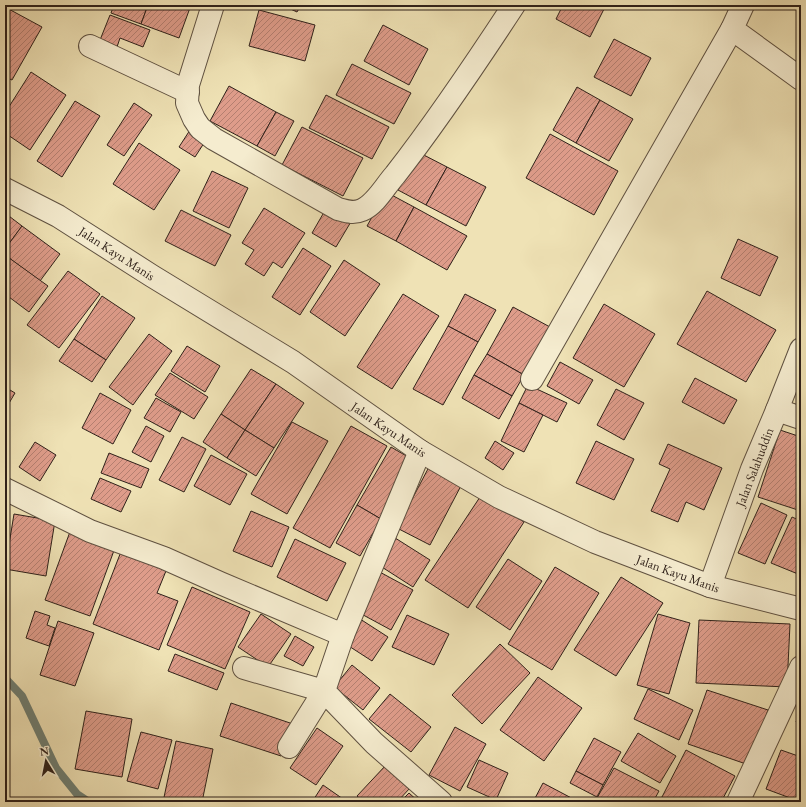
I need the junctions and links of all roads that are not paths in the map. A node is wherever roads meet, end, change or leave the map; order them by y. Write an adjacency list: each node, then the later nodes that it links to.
1 (213, 5): 7 (street)
2 (514, 5): 7 (street)
3 (743, 5): 4 (street)
4 (732, 29): 6 (street); 10 (street)
5 (90, 46): 7 (street)
6 (801, 79)
7 (188, 92)
8 (5, 189): 13 (street, Jalan Kayu Manis)
9 (801, 349): 11 (street, Jalan Salahuddin)
10 (532, 379)
11 (777, 410): 12 (street); 15 (street, Jalan Salahuddin)
12 (801, 418)
13 (420, 451): 15 (street, Jalan Kayu Manis); 17 (street)
14 (5, 488): 17 (street)
15 (710, 586): 16 (street, Jalan Kayu Manis)
16 (801, 609)
17 (343, 635): 20 (street)
18 (801, 667): 23 (street)
19 (244, 668): 20 (street)
20 (324, 691): 21 (street); 22 (street)
21 (289, 747)
22 (441, 802)
23 (738, 802)

